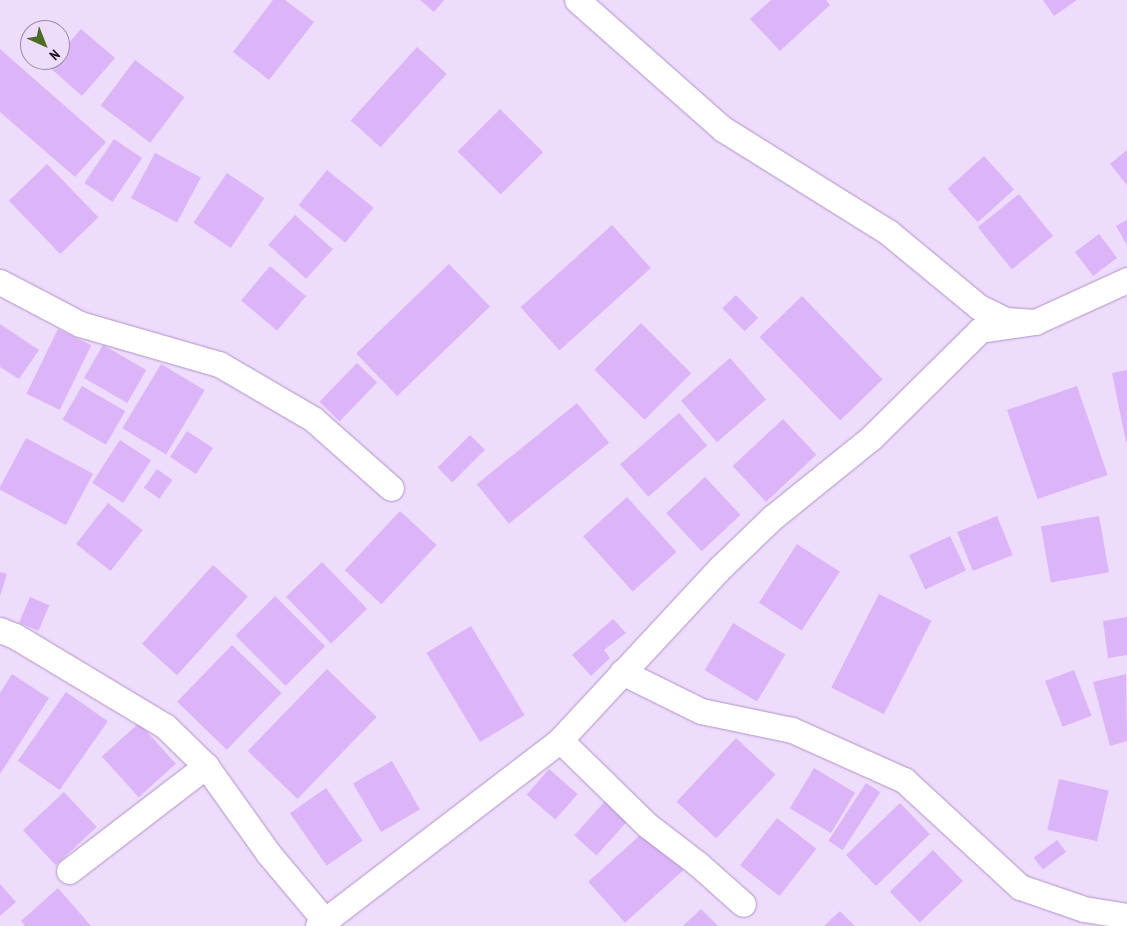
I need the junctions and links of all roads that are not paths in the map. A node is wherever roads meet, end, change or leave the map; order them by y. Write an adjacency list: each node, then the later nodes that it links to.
1 (577, 0): 4 (street)
2 (1127, 280): 4 (street)
3 (0, 282): 5 (street)
4 (980, 318): 7 (street)
5 (391, 488)
6 (0, 630): 9 (street)
7 (622, 672): 8 (street); 12 (street)
8 (560, 740): 11 (street); 13 (street)
9 (206, 766): 10 (street); 13 (street)
10 (69, 871)
11 (743, 904)
12 (1127, 916)
13 (322, 924)

